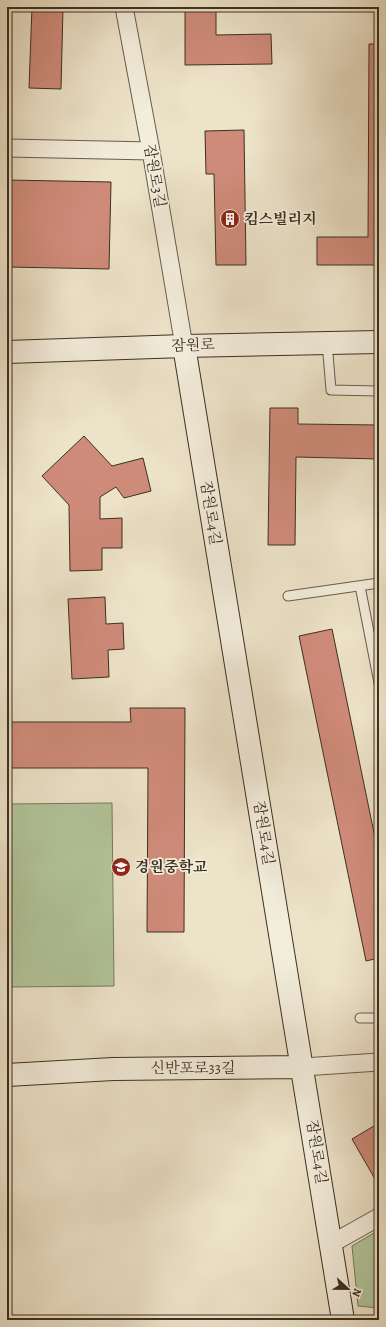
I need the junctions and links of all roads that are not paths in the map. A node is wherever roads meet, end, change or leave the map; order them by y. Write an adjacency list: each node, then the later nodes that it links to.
1 (124, 7): 3 (street, 잠원로3길)
2 (7, 148): 3 (street)
3 (151, 151): 6 (street, 잠원로3길)
4 (327, 342): 5 (street, 잠원로); 6 (street, 잠원로); 8 (lane)
5 (379, 342)
6 (184, 346): 7 (street, 잠원로); 16 (street, 잠원로4길)
7 (7, 352)
8 (379, 391)
9 (379, 583): 10 (lane)
10 (360, 586): 11 (lane); 12 (lane)
11 (288, 596)
12 (379, 683)
13 (360, 1018): 14 (lane)
14 (379, 1018)
15 (379, 1062): 16 (street, 신반포로33길)
16 (303, 1067): 17 (street, 신반포로33길); 19 (street, 잠원로4길)
17 (7, 1075)
18 (379, 1216): 19 (street)
19 (331, 1244): 20 (street, 잠원로4길)
20 (343, 1320)

